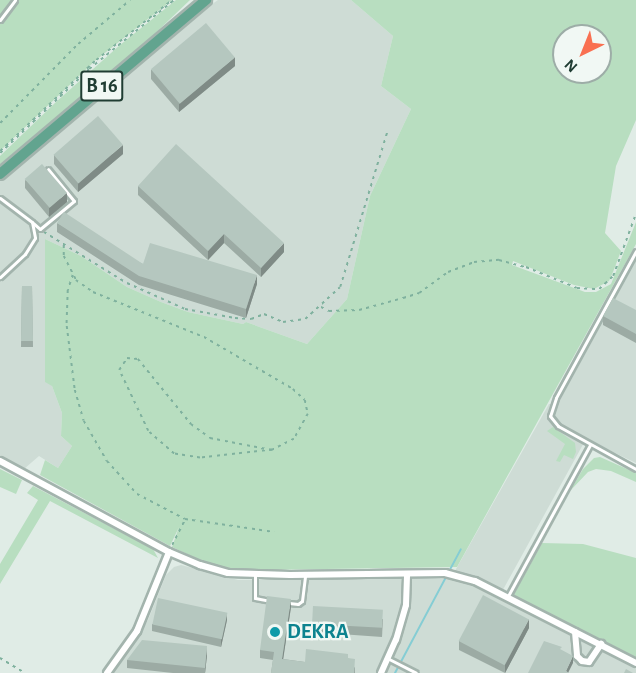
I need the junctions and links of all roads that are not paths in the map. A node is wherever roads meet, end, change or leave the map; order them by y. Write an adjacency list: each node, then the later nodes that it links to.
1 (15, 0): 3 (lane)
2 (206, 0): 7 (main road, B 16)
3 (5, 10): 4 (lane); 5 (lane)
4 (0, 12)
5 (0, 20)
6 (48, 169): 9 (lane)
7 (0, 174)
8 (0, 198): 9 (lane)
9 (32, 222): 11 (lane)
10 (636, 251): 12 (lane)
11 (0, 277)
12 (590, 445): 14 (lane); 19 (lane)
13 (0, 461): 15 (street)
14 (636, 468)
15 (169, 552): 16 (street); 27 (street)
16 (255, 574): 18 (street); 20 (lane)
17 (407, 574): 18 (street); 19 (street); 24 (street)
18 (305, 575): 21 (lane)
19 (507, 597): 22 (street)
20 (277, 602)
21 (288, 603)
22 (575, 632): 23 (street); 23 (street)
23 (601, 644): 25 (street)
24 (388, 658): 26 (street); 28 (lane)
25 (636, 663)
26 (382, 672)
27 (106, 673)
28 (416, 673)

